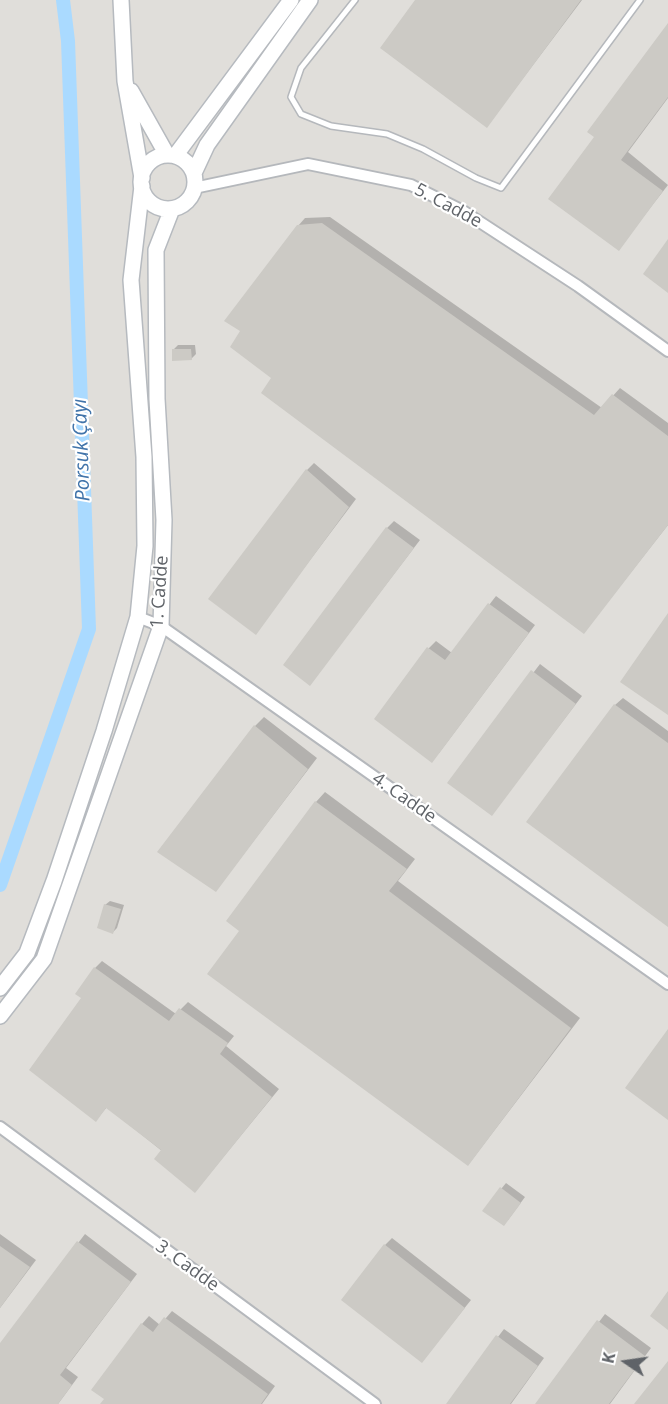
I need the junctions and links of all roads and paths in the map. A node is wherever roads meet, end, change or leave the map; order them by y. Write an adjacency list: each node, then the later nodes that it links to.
1 (121, 0): 6 (street, 1. Cadde)
2 (291, 0): 7 (street)
3 (310, 0): 8 (street)
4 (355, 0): 5 (lane)
5 (640, 0)
6 (125, 81): 7 (street); 9 (street, 1. Cadde)
7 (171, 156): 8 (street); 9 (street)
8 (194, 181): 10 (street); 11 (street, 5. Cadde)
9 (142, 182): 10 (street); 12 (street, 1. Cadde)
10 (172, 209): 13 (street, 1. Cadde)
11 (668, 351)
12 (138, 617): 13 (street, 4. Cadde); 15 (street, 1. Cadde)
13 (161, 626): 14 (street, 4. Cadde); 16 (street, 1. Cadde)
14 (668, 984)
15 (0, 988)
16 (0, 1016)
17 (0, 1127): 18 (street, 3. Cadde)
18 (375, 1404)

